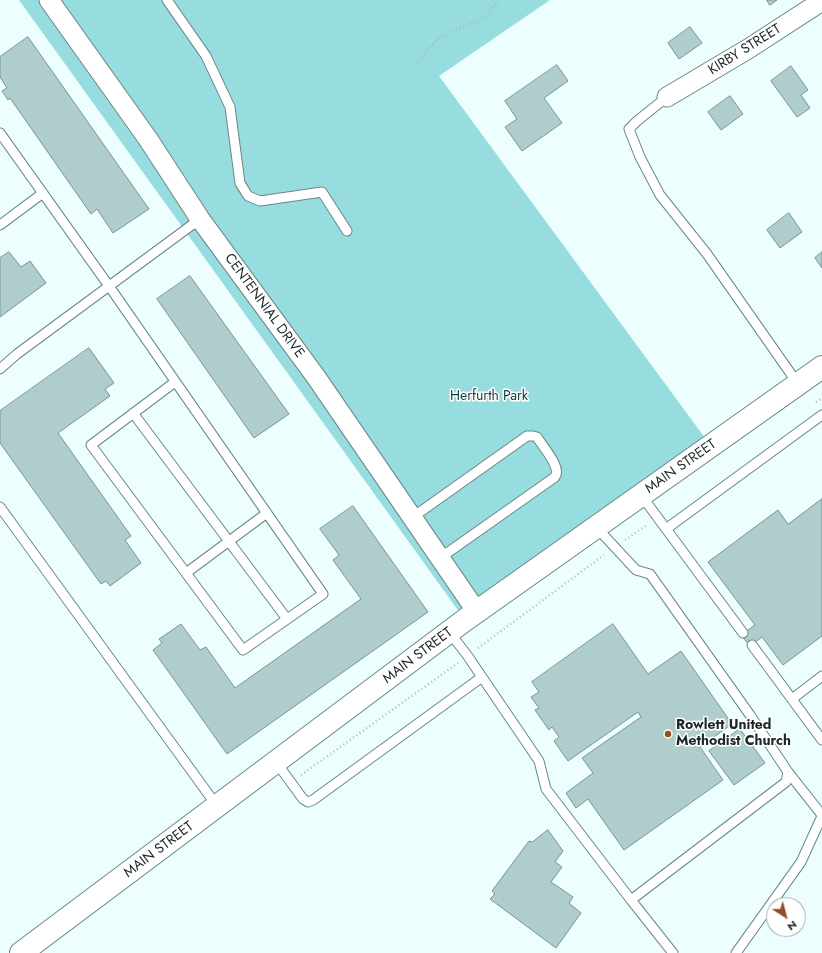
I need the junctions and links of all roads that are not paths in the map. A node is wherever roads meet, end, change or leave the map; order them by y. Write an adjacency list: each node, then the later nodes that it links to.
1 (50, 0): 7 (street, CENTENNIAL DRIVE)
2 (167, 0): 9 (lane)
3 (822, 1): 4 (street, KIRBY STREET)
4 (667, 97): 16 (lane)
5 (0, 133): 6 (lane)
6 (43, 193): 8 (lane); 10 (lane)
7 (200, 219): 10 (lane); 22 (street, CENTENNIAL DRIVE)
8 (0, 224)
9 (347, 231)
10 (109, 286): 11 (lane); 15 (lane)
11 (17, 354): 12 (lane); 14 (lane)
12 (0, 361)
13 (822, 367): 16 (street, MAIN STREET)
14 (0, 369)
15 (176, 382): 17 (lane); 21 (lane)
16 (798, 384): 19 (street, MAIN STREET)
17 (133, 413): 25 (lane); 27 (lane)
18 (822, 415): 24 (lane)
19 (641, 495): 23 (street, MAIN STREET); 24 (lane)
20 (0, 507): 39 (lane)
21 (267, 513): 25 (lane); 29 (lane)
22 (413, 518): 26 (street, CENTENNIAL DRIVE); 26 (lane)
23 (596, 527): 28 (street, MAIN STREET); 38 (lane)
24 (666, 528): 31 (lane)
25 (229, 542): 27 (lane); 29 (lane)
26 (440, 558): 28 (street, CENTENNIAL DRIVE)
27 (186, 573): 29 (lane)
28 (477, 612): 30 (street, MAIN STREET)
29 (287, 619)
30 (450, 633): 34 (lane); 37 (street, MAIN STREET)
31 (744, 633)
32 (752, 645): 35 (lane)
33 (822, 676): 35 (lane)
34 (482, 677): 37 (lane); 41 (lane)
35 (792, 699): 36 (lane)
36 (822, 740)
37 (276, 762): 39 (street, MAIN STREET)
38 (788, 772): 40 (lane); 41 (lane)
39 (217, 806): 42 (street, MAIN STREET)
40 (822, 816): 44 (lane)
41 (631, 900): 43 (lane)
42 (21, 953)
43 (673, 953)
44 (736, 953)

